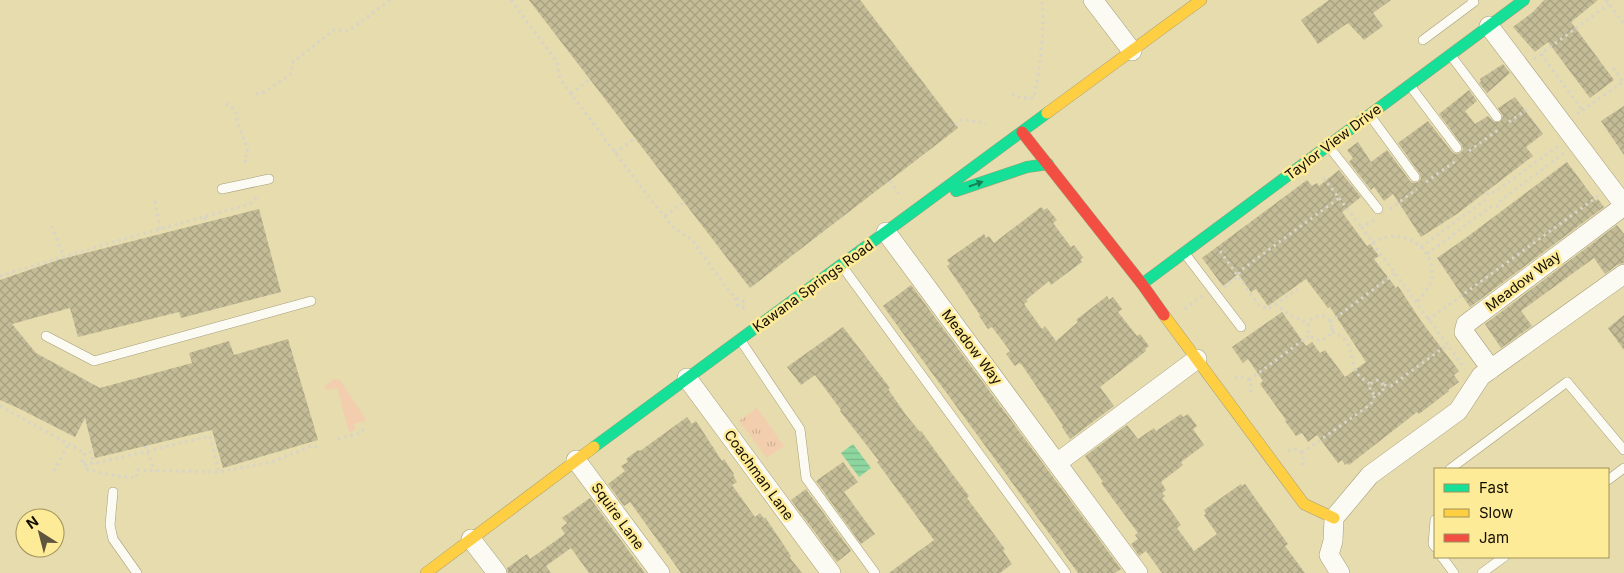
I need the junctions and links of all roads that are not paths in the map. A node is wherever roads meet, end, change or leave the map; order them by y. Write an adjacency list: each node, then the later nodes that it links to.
1 (1093, 0): 7 (street)
2 (1201, 0): 7 (street, Kawana Springs Road)
3 (1472, 0): 6 (lane)
4 (1524, 0): 5 (street, Taylor View Drive)
5 (1489, 26): 8 (street, Taylor View Drive); 20 (street, Meadow Way)
6 (1423, 40)
7 (1132, 51): 12 (street, Kawana Springs Road)
8 (1450, 55): 9 (street, Taylor View Drive); 11 (lane)
9 (1410, 85): 10 (street, Taylor View Drive); 14 (lane)
10 (1369, 115): 13 (street, Taylor View Drive); 16 (lane)
11 (1497, 117)
12 (1022, 132): 15 (street); 19 (street, Kawana Springs Road)
13 (1328, 146): 21 (lane); 23 (street, Taylor View Drive)
14 (1457, 148)
15 (1048, 164): 19 (street, one-way to 15); 26 (street)
16 (1416, 177)
17 (269, 179): 18 (lane)
18 (222, 189)
19 (930, 200): 22 (street, Kawana Springs Road)
20 (1624, 206): 32 (street, Meadow Way)
21 (1380, 212)
22 (886, 232): 24 (street, Kawana Springs Road); 36 (street, Meadow Way)
23 (1185, 252): 26 (street, Taylor View Drive); 28 (lane)
24 (842, 265): 30 (street, Kawana Springs Road); 53 (lane)
25 (1624, 274): 32 (street)
26 (1142, 284): 31 (street)
27 (311, 301): 29 (lane)
28 (1241, 327)
29 (46, 336)
30 (740, 339): 33 (street, Kawana Springs Road); 52 (lane)
31 (1197, 359): 36 (street); 41 (street)
32 (1487, 363): 41 (street)
33 (687, 378): 35 (street, Kawana Springs Road); 51 (street, Coachman Lane)
34 (1624, 450): 37 (lane)
35 (576, 460): 43 (street, Kawana Springs Road); 50 (street, Squire Lane)
36 (1057, 463): 54 (street, Meadow Way)
37 (1451, 468)
38 (1624, 468): 39 (lane)
39 (1609, 479)
40 (113, 492): 47 (lane)
41 (1334, 518): 55 (street)
42 (1434, 532): 44 (lane)
43 (472, 539): 48 (street, Kawana Springs Road); 49 (street)
44 (1434, 546)
45 (1443, 558): 56 (lane)
46 (1503, 558): 57 (lane)
47 (137, 573)
48 (426, 573)
49 (497, 573)
50 (660, 573)
51 (831, 573)
52 (875, 573)
53 (1066, 573)
54 (1138, 573)
55 (1340, 573)
56 (1454, 573)
57 (1482, 573)

